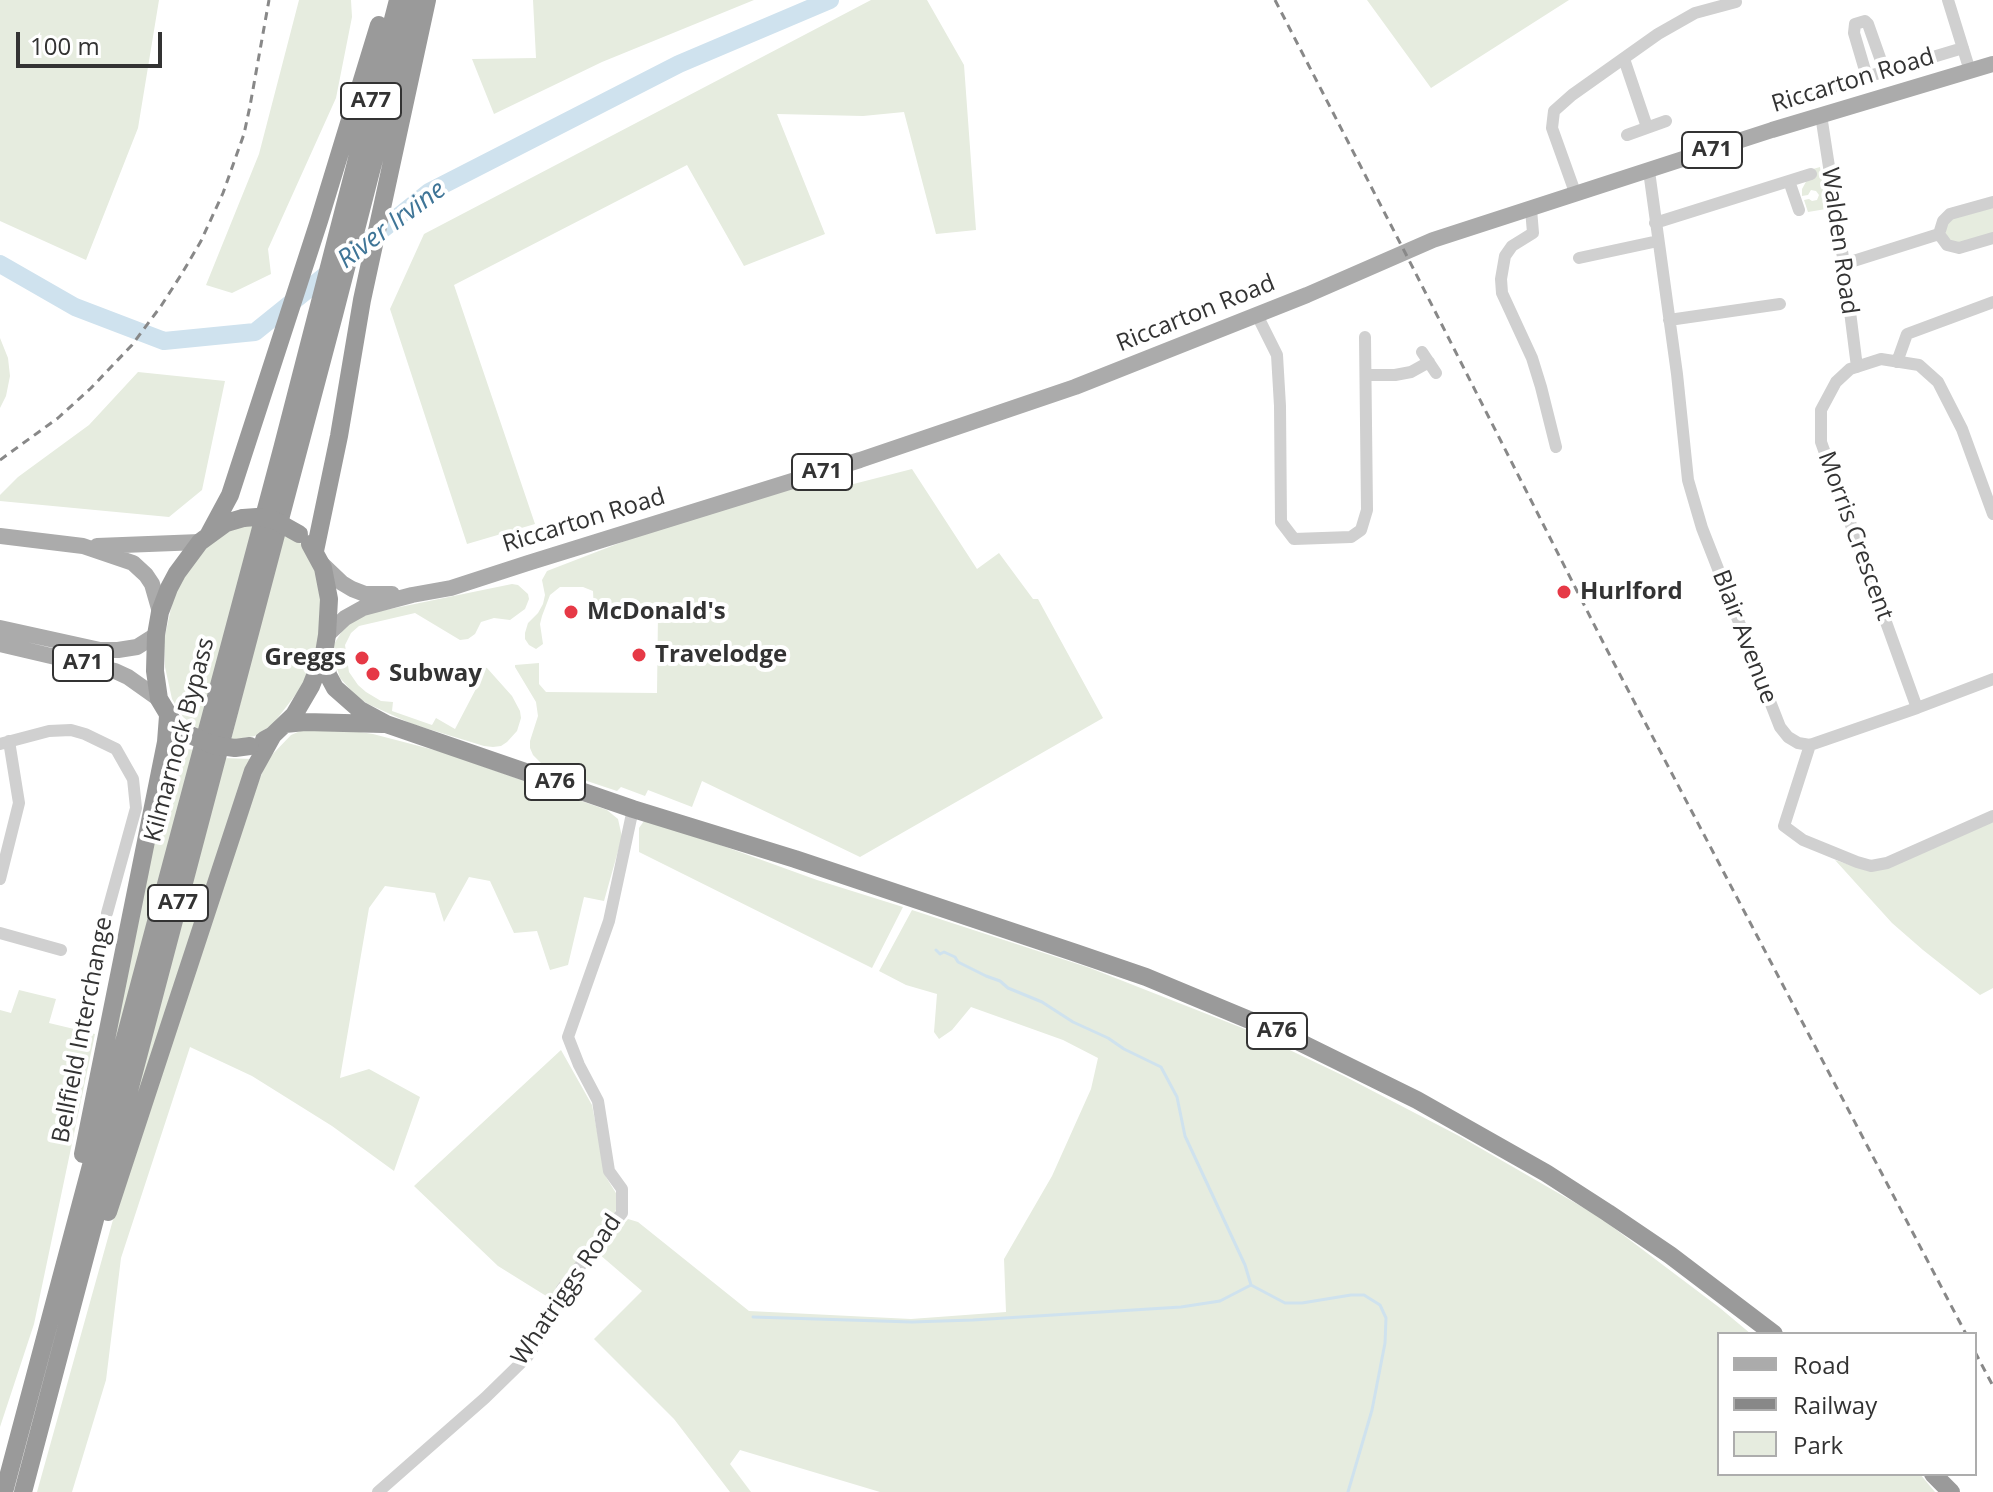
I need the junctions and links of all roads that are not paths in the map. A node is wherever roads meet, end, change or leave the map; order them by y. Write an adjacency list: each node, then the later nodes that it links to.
1 (386, 0): 43 (highway, A77)
2 (398, 0): 66 (highway, Kilmarnock Bypass / A77)
3 (415, 0): 67 (highway, Kilmarnock Bypass / A77)
4 (427, 0): 45 (highway, A77)
5 (1948, 0): 7 (street)
6 (1736, 2): 8 (street)
7 (1963, 48): 10 (street); 11 (street, Riccarton Road)
8 (1624, 59): 16 (street); 21 (street)
9 (1993, 64): 10 (main road, Riccarton Road / A71)
10 (1970, 71): 14 (main road, Riccarton Road / A71)
11 (1885, 72): 12 (street, Riccarton Road); 12 (street, Riccarton Road)
12 (1867, 77): 13 (street, Riccarton Road)
13 (1779, 103)
14 (1821, 115): 18 (main road, Riccarton Road / A71); 30 (street, Walden Road)
15 (1666, 121): 16 (street)
16 (1647, 127): 17 (street)
17 (1627, 135)
18 (1649, 171): 21 (main road, Riccarton Road / A71); 25 (street, Blair Avenue)
19 (1811, 174): 20 (street)
20 (1789, 181): 24 (street); 25 (street)
21 (1576, 195): 23 (main road, Riccarton Road / A71)
22 (1993, 202): 26 (street)
23 (1531, 209): 33 (main road, Riccarton Road / A71); 40 (street)
24 (1799, 210)
25 (1655, 223): 28 (street, Blair Avenue)
26 (1939, 234): 27 (street); 30 (street)
27 (1993, 238)
28 (1658, 241): 29 (street); 34 (street, Blair Avenue)
29 (1579, 258)
30 (1844, 264): 38 (street, Walden Road)
31 (1993, 302): 36 (street)
32 (1780, 304): 34 (street)
33 (1257, 315): 39 (street); 46 (main road, Riccarton Road / A71)
34 (1669, 320): 58 (street, Blair Avenue)
35 (1365, 337): 39 (street)
36 (1897, 362): 38 (street); 41 (street)
37 (1429, 363): 39 (street)
38 (1857, 367): 54 (street, Morris Crescent)
39 (1366, 375)
40 (1556, 447)
41 (1993, 514)
42 (0, 536): 44 (main road)
43 (204, 538): 44 (main road); 45 (highway, bridge); 47 (highway)
44 (83, 546): 47 (main road)
45 (318, 557): 46 (main road, Riccarton Road / A71); 51 (highway, A76)
46 (412, 595): 51 (main road, Riccarton Road / A71)
47 (160, 612): 49 (highway)
48 (0, 628): 49 (main road, A71)
49 (156, 635): 53 (highway)
50 (0, 644): 53 (main road, A71)
51 (325, 644): 55 (highway, A76); 56 (highway, A76)
52 (1993, 679): 54 (street)
53 (164, 708): 56 (highway, A76, bridge); 66 (highway, Bellfield Interchange / A77)
54 (1917, 708): 58 (street)
55 (386, 724): 56 (highway, A76); 59 (highway, A76)
56 (279, 730): 67 (highway, A77)
57 (5, 743): 61 (street); 62 (street)
58 (1810, 745): 60 (street)
59 (633, 809): 65 (highway, A76); 71 (street, Whatriggs Road)
60 (1993, 816)
61 (0, 879)
62 (107, 913)
63 (0, 933): 64 (street)
64 (61, 950)
65 (1771, 1332)
66 (41, 1352): 69 (highway, Kilmarnock Bypass / A77)
67 (57, 1368): 70 (highway, Kilmarnock Bypass / A77)
68 (1935, 1476): 72 (highway)
69 (4, 1492)
70 (23, 1492)
71 (378, 1492)
72 (1951, 1492)

